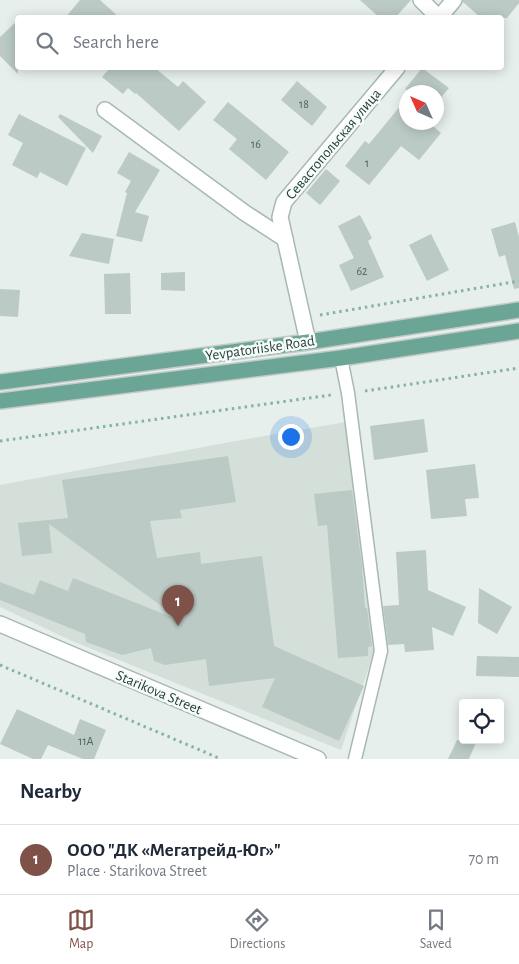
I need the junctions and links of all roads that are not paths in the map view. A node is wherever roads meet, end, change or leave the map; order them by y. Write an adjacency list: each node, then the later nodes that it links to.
1 (422, 0): 3 (street)
2 (454, 0): 4 (street)
3 (436, 15)
4 (442, 15)
5 (395, 70): 7 (street, Севастопольская улица)
6 (105, 110): 7 (street)
7 (284, 239): 10 (street, Севастопольская улица)
8 (519, 310): 10 (main road, Yevpatoriiske Road)
9 (519, 331): 11 (main road, Yevpatoriiske Road)
10 (308, 342): 12 (main road, Yevpatoriiske Road)
11 (341, 358): 13 (main road, Yevpatoriiske Road); 16 (lane)
12 (0, 382)
13 (0, 401)
14 (0, 624): 15 (street, Starikova Street)
15 (318, 759)
16 (355, 759)

